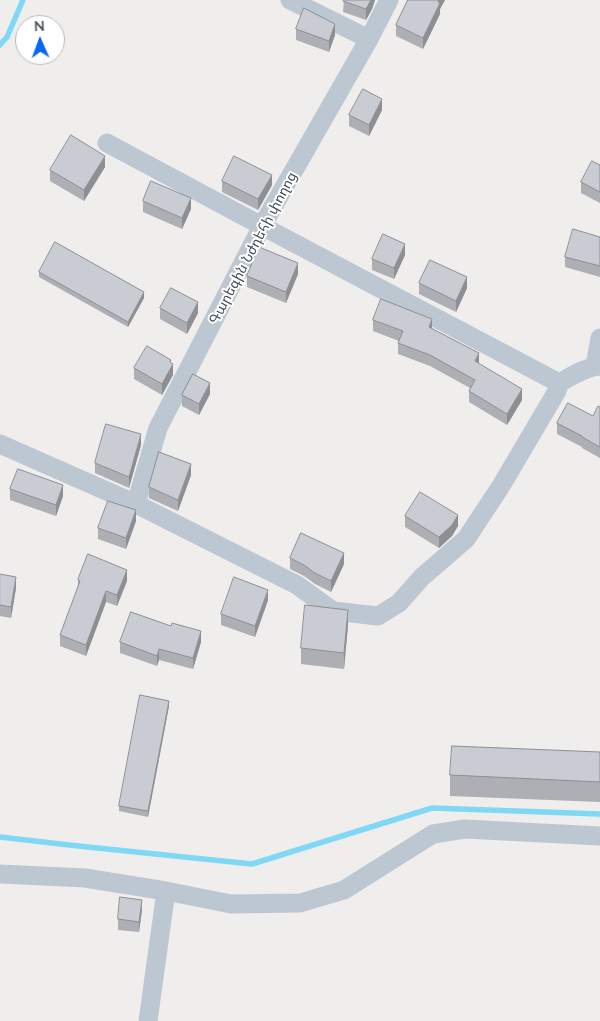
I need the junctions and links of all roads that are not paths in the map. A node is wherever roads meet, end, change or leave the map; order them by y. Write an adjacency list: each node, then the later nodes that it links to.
1 (290, 0): 3 (street)
2 (389, 0): 3 (street, Գարեգին Նժդեհի փողոց)
3 (369, 38): 5 (street, Գարեգին Նժդեհի փողոց)
4 (107, 143): 5 (street)
5 (262, 226): 8 (street); 10 (street, Գարեգին Նժդեհի փողոց)
6 (600, 338): 7 (street)
7 (598, 366): 8 (street)
8 (559, 383): 10 (street)
9 (0, 444): 10 (street)
10 (136, 504)
11 (600, 836): 13 (street)
12 (0, 874): 13 (street)
13 (166, 891): 14 (street)
14 (148, 1021)

